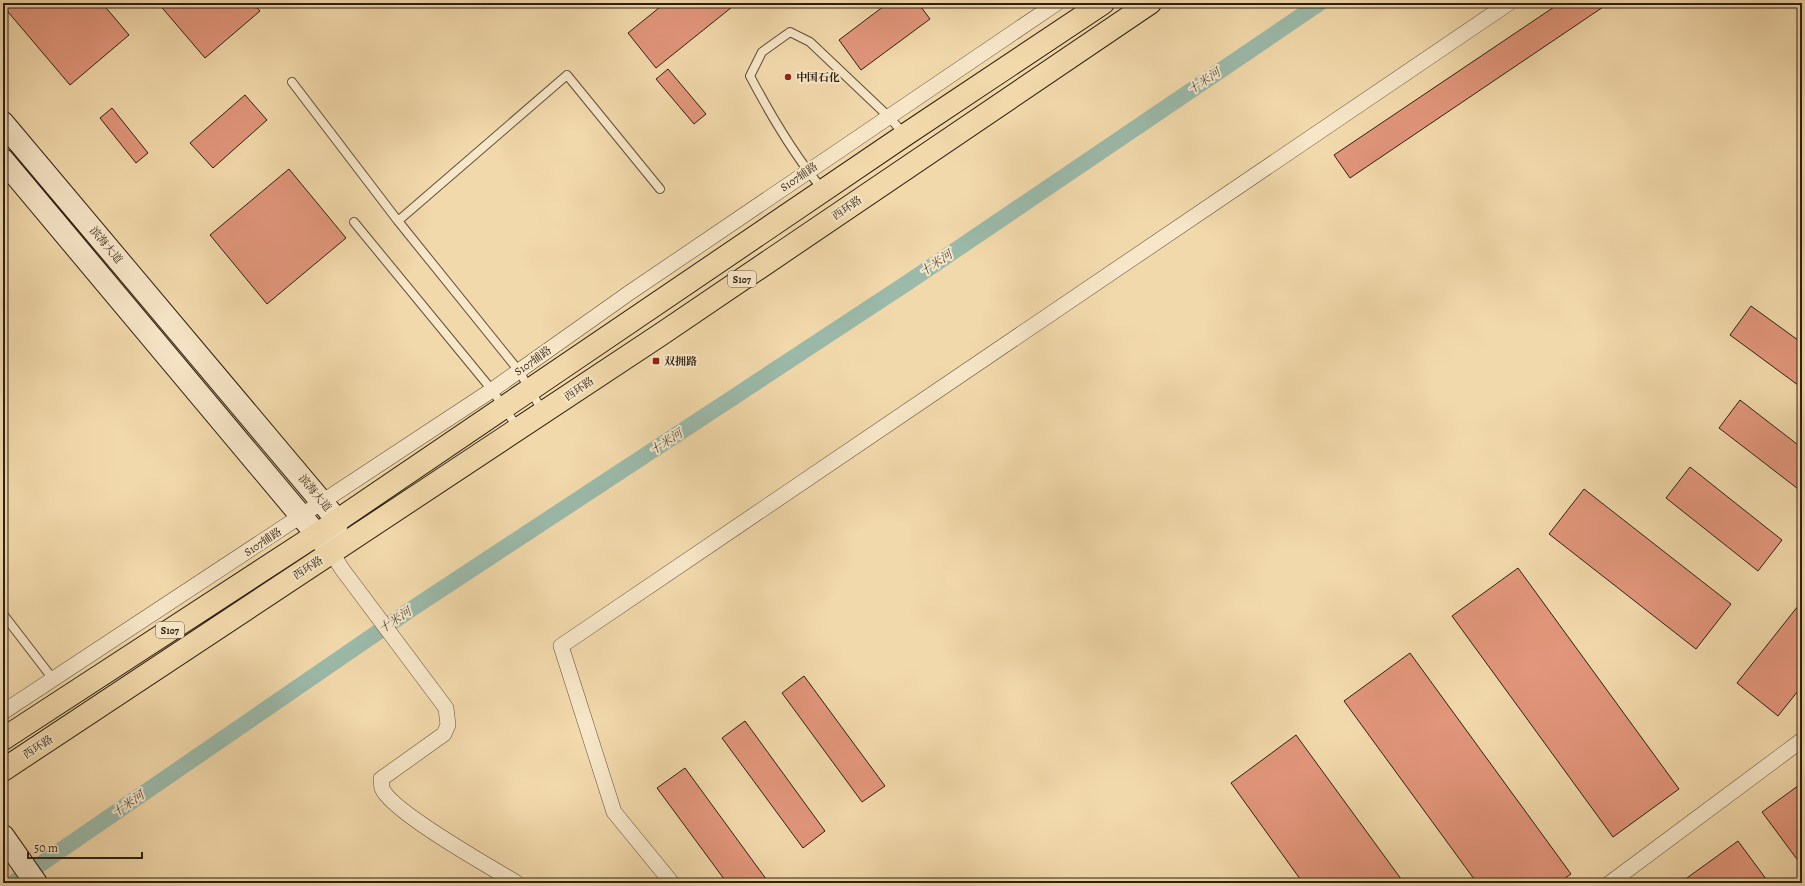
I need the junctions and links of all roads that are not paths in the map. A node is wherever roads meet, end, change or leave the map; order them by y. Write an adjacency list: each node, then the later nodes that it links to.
1 (1057, 3): 6 (street, S107辅路)
2 (1103, 3): 8 (highway, S107)
3 (1150, 3): 17 (highway, 西环路 / S107)
4 (1509, 3): 35 (street)
5 (292, 82): 13 (lane)
6 (889, 117): 8 (lane); 10 (street, S107辅路); 10 (lane)
7 (3, 122): 19 (main road, 滨海大道)
8 (905, 135): 12 (highway, S107)
9 (3, 160): 20 (main road)
10 (808, 171): 12 (lane); 15 (street, S107辅路)
11 (660, 189): 13 (lane)
12 (824, 190): 15 (highway, S107)
13 (398, 220): 15 (lane)
14 (354, 222): 16 (lane)
15 (524, 381): 16 (highway, S107); 17 (lane)
16 (498, 398): 18 (lane); 19 (street, S107辅路); 21 (highway, S107)
17 (544, 412): 18 (highway, 西环路 / S107)
18 (519, 428): 23 (highway, 西环路 / S107)
19 (323, 503): 20 (street, S107辅路); 21 (main road, 滨海大道)
20 (301, 517): 22 (main road); 25 (street, S107辅路)
21 (337, 520): 22 (highway, S107); 23 (main road, 滨海大道)
22 (316, 535): 23 (main road); 27 (highway, S107)
23 (332, 553): 29 (highway, 西环路 / S107); 34 (street)
24 (3, 614): 25 (lane)
25 (53, 679): 26 (street, S107辅路)
26 (3, 712)
27 (3, 739)
28 (1802, 740): 36 (street)
29 (3, 770)
30 (3, 836): 33 (main road)
31 (3, 858): 32 (main road)
32 (20, 883)
33 (36, 883)
34 (517, 883)
35 (672, 883)
36 (1610, 883)

